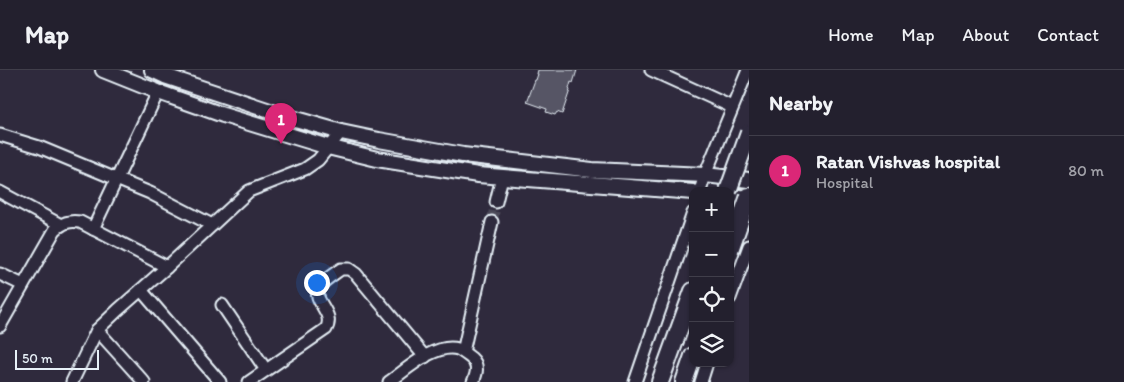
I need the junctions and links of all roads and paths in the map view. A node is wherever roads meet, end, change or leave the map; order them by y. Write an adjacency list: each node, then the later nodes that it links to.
1 (103, 70): 5 (main road)
2 (152, 70): 7 (main road)
3 (651, 70): 6 (street)
4 (748, 70): 6 (street)
5 (158, 92): 10 (main road); 13 (street)
6 (732, 108): 11 (street)
7 (341, 132): 10 (street); 11 (main road)
8 (749, 133): 16 (highway, bridge)
9 (0, 135): 13 (street)
10 (328, 147): 12 (main road); 24 (street)
11 (705, 174): 14 (main road); 15 (street)
12 (502, 177): 18 (main road); 21 (street)
13 (116, 180): 24 (street); 26 (street)
14 (749, 180)
15 (701, 187)
16 (729, 187)
17 (0, 192): 23 (street)
18 (689, 192)
19 (734, 196): 20 (main road)
20 (749, 197): 27 (highway, bridge)
21 (496, 202)
22 (492, 222): 38 (street)
23 (61, 225): 26 (street); 31 (street)
24 (212, 225): 29 (street)
25 (689, 225): 49 (street)
26 (92, 229): 29 (street)
27 (734, 239)
28 (749, 246): 32 (street)
29 (167, 267): 33 (street)
30 (0, 274): 31 (street)
31 (23, 285): 36 (street)
32 (734, 287)
33 (140, 290): 37 (street); 45 (street)
34 (689, 302): 50 (highway)
35 (222, 305): 42 (street)
36 (0, 326)
37 (97, 330): 43 (street); 44 (street)
38 (463, 352): 39 (street); 48 (street)
39 (425, 356): 42 (street); 47 (street)
40 (689, 367): 51 (highway)
41 (706, 367): 52 (street)
42 (266, 370): 46 (street)
43 (72, 382)
44 (144, 382)
45 (220, 382)
46 (249, 382)
47 (389, 382)
48 (473, 382)
49 (635, 382)
50 (660, 382)
51 (684, 382)
52 (700, 382)

